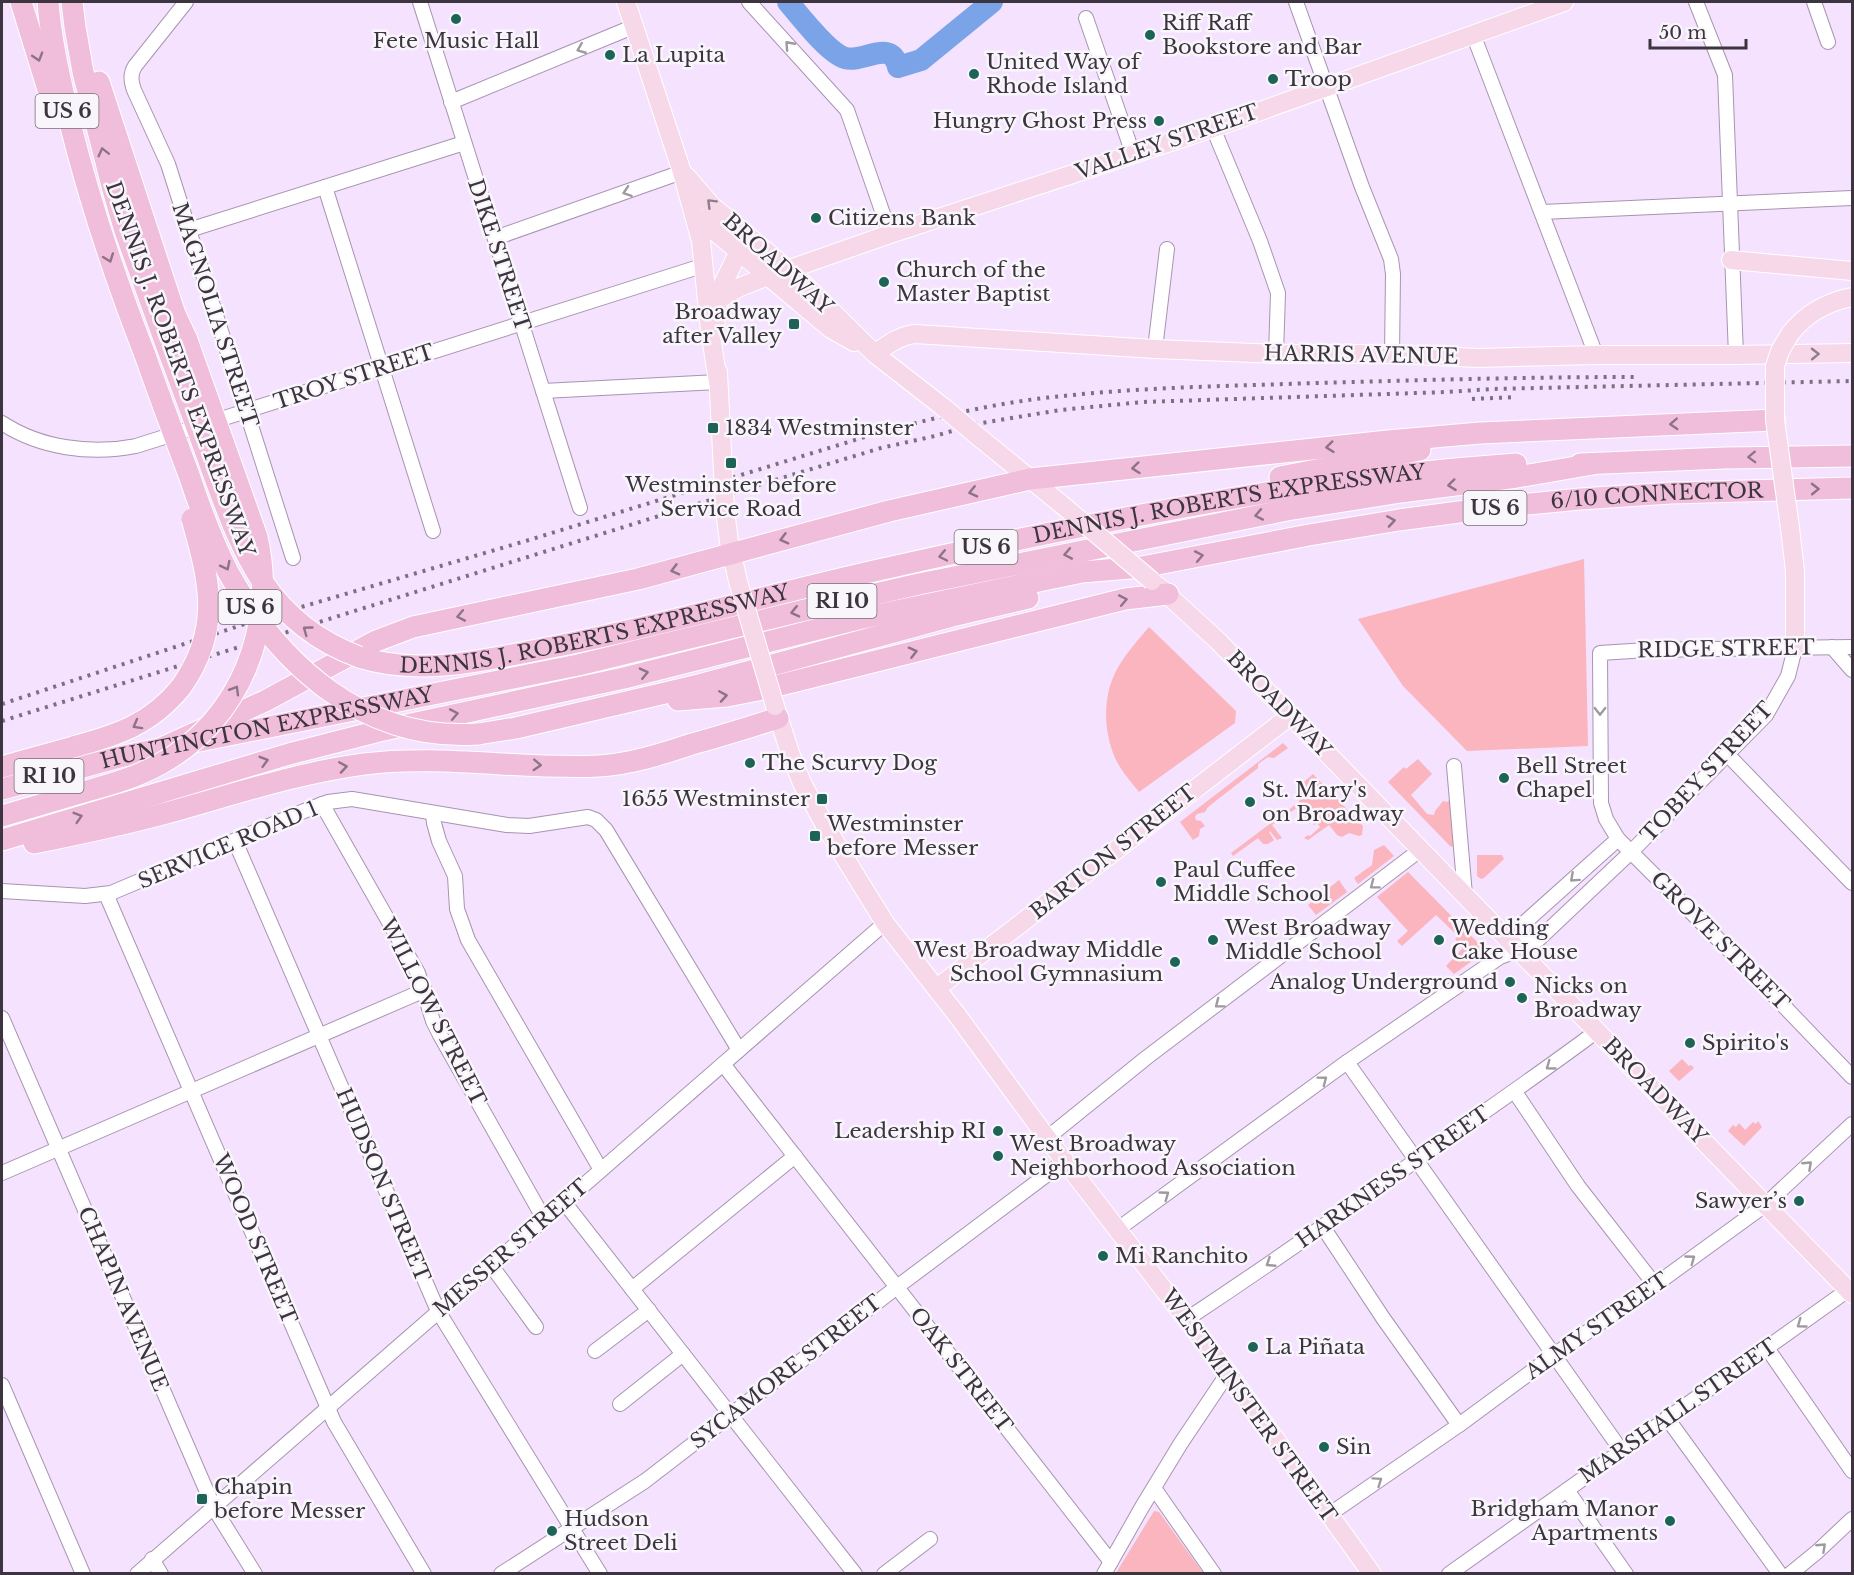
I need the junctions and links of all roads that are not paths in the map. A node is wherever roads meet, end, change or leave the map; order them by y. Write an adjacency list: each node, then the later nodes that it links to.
1 (21, 2): 25 (highway, one-way to 25)
2 (48, 2): 25 (highway, DENNIS J. ROBERTS EXPRESSWAY / US 6)
3 (72, 2): 43 (highway, DENNIS J. ROBERTS EXPRESSWAY / US 6, one-way to 3)
4 (84, 2): 43 (highway)
5 (186, 2): 29 (street, MAGNOLIA STREET)
6 (420, 2): 18 (street, DIKE STREET)
7 (626, 2): 14 (main road, WESTMINSTER STREET)
8 (749, 2): 31 (street, one-way to 8)
9 (1296, 2): 17 (street)
10 (1564, 2): 15 (main road, VALLEY STREET)
11 (1696, 2): 26 (street)
12 (1814, 2): 16 (street)
13 (1086, 18): 21 (street)
14 (635, 26): 18 (street, one-way to 18); 22 (main road, WESTMINSTER STREET)
15 (1473, 34): 17 (main road, VALLEY STREET); 27 (street)
16 (1828, 42)
17 (1327, 87): 19 (main road, VALLEY STREET); 48 (street)
18 (452, 102): 20 (street, DIKE STREET)
19 (1213, 128): 21 (main road, VALLEY STREET); 47 (street)
20 (464, 143): 23 (street); 32 (street, DIKE STREET)
21 (1133, 154): 31 (main road, VALLEY STREET)
22 (682, 172): 28 (main road, WESTMINSTER STREET); 30 (main road, BROADWAY, one-way to 22); 32 (street, one-way to 32)
23 (325, 187): 29 (street); 52 (street)
24 (1852, 198): 26 (street)
25 (91, 202): 49 (highway, DENNIS J. ROBERTS EXPRESSWAY / US 6, one-way to 49)
26 (1730, 204): 27 (street); 35 (street)
27 (1542, 212): 50 (street)
28 (694, 214): 34 (main road, BROADWAY); 36 (main road, WESTMINSTER STREET)
29 (189, 230): 55 (street, MAGNOLIA STREET)
30 (741, 232): 34 (main road, WESTMINSTER STREET); 37 (main road, BROADWAY)
31 (890, 234): 37 (main road, VALLEY STREET)
32 (495, 238): 42 (street, DIKE STREET)
33 (1167, 249): 44 (street)
34 (739, 251): 39 (main road, BROADWAY); 41 (main road, WESTMINSTER STREET)
35 (1731, 260): 38 (main road); 51 (street)
36 (705, 265): 42 (street, TROY STREET); 53 (main road, WESTMINSTER STREET)
37 (788, 270): 39 (street, VALLEY STREET); 46 (main road, BROADWAY)
38 (1852, 271)
39 (768, 276): 41 (main road); 46 (main road, BROADWAY)
40 (1852, 297): 56 (main road, TOBEY STREET, bridge)
41 (718, 300): 53 (main road, WESTMINSTER STREET)
42 (522, 323): 52 (street, TROY STREET); 54 (street, DIKE STREET)
43 (177, 343): 64 (highway, DENNIS J. ROBERTS EXPRESSWAY / US 6, one-way to 43, bridge); 84 (highway, one-way to 43, bridge)
44 (1155, 349): 46 (main road, HARRIS AVENUE); 47 (main road, HARRIS AVENUE)
45 (1852, 353): 51 (main road, HARRIS AVENUE, one-way to 45)
46 (875, 354): 61 (main road, BROADWAY, bridge)
47 (1276, 354): 48 (main road, HARRIS AVENUE)
48 (1392, 354): 50 (main road, HARRIS AVENUE)
49 (145, 355): 74 (highway, DENNIS J. ROBERTS EXPRESSWAY / US 6, one-way to 74, bridge); 80 (highway, one-way to 80, bridge)
50 (1596, 355): 51 (main road, HARRIS AVENUE)
51 (1736, 355)
52 (382, 368): 55 (street, TROY STREET); 65 (street)
53 (718, 382): 54 (street); 66 (main road, WESTMINSTER STREET, bridge)
54 (543, 391): 63 (street, DIKE STREET)
55 (246, 411): 57 (street, TROY STREET); 67 (street, MAGNOLIA STREET)
56 (1775, 420): 58 (highway, one-way to 58); 71 (main road, TOBEY STREET, bridge)
57 (2, 423)
58 (1518, 431): 61 (highway, one-way to 61); 64 (highway)
59 (1852, 456): 60 (highway, 6/10 CONNECTOR / US 6, one-way to 60)
60 (1593, 464): 64 (highway, DENNIS J. ROBERTS EXPRESSWAY / US 6); 77 (highway, HUNTINGTON EXPRESSWAY / RI 10, one-way to 77)
61 (1030, 479): 66 (highway, one-way to 66); 68 (main road, BROADWAY, bridge)
62 (1852, 488): 68 (highway, 6/10 CONNECTOR / US 6, one-way to 62)
63 (580, 508)
64 (1123, 519)
65 (433, 531)
66 (731, 554): 75 (main road, WESTMINSTER STREET, bridge); 77 (highway, one-way to 77)
67 (293, 558)
68 (1154, 581): 74 (highway, DENNIS J. ROBERTS EXPRESSWAY / US 6); 74 (highway, one-way to 68); 76 (main road, BROADWAY); 86 (highway, HUNTINGTON EXPRESSWAY / RI 10, one-way to 68)
69 (1832, 647): 70 (street, RIDGE STREET); 71 (street, RIDGE STREET); 73 (street)
70 (1852, 647)
71 (1795, 648): 72 (street, RIDGE STREET); 78 (street, TOBEY STREET)
72 (1600, 653): 85 (street, GROVE STREET, one-way to 85)
73 (1852, 670)
74 (623, 703)
75 (777, 712): 88 (highway, one-way to 75); 95 (main road, WESTMINSTER STREET)
76 (1290, 716): 89 (main road, BROADWAY); 97 (main road, BARTON STREET)
77 (164, 747): 81 (highway, HUNTINGTON EXPRESSWAY / RI 10)
78 (1727, 754): 90 (street, TOBEY STREET); 91 (street)
79 (1454, 766): 94 (street)
80 (2, 767)
81 (2, 789)
82 (322, 804): 83 (street, SERVICE ROAD 1); 87 (street, SERVICE ROAD 1); 98 (street, WILLOW STREET)
83 (433, 814): 102 (street, SERVICE ROAD 1); 114 (street)
84 (2, 816)
85 (1618, 839): 90 (street, GROVE STREET); 96 (street, TOBEY STREET, one-way to 96)
86 (2, 840)
87 (235, 841): 93 (street, SERVICE ROAD 1); 101 (street, HUDSON STREET)
88 (2, 849)
89 (1420, 850): 94 (main road, BROADWAY); 109 (street, one-way to 109)
90 (1631, 852): 96 (street, TOBEY STREET); 105 (street, GROVE STREET)
91 (1852, 883)
92 (2, 891): 93 (street, SERVICE ROAD 1)
93 (106, 894): 106 (street, WOOD STREET)
94 (1465, 895): 96 (main road, BROADWAY)
95 (885, 923): 97 (main road, WESTMINSTER STREET); 102 (street, MESSER STREET)
96 (1519, 950): 100 (main road, BROADWAY); 103 (street, TOBEY STREET)
97 (937, 988): 109 (main road, WESTMINSTER STREET)
98 (425, 990): 101 (street); 118 (street, WILLOW STREET)
99 (2, 1018): 110 (street, CHAPIN AVENUE)
100 (1597, 1031): 107 (street, HARKNESS STREET, one-way to 107); 117 (main road, BROADWAY)
101 (319, 1036): 106 (street); 127 (street, HUDSON STREET)
102 (739, 1050): 104 (street, MESSER STREET)
103 (1347, 1062): 112 (street); 120 (street, TOBEY STREET, one-way to 103)
104 (723, 1064): 111 (street, OAK STREET); 114 (street, MESSER STREET)
105 (1852, 1077)
106 (191, 1091): 110 (street); 137 (street, WOOD STREET)
107 (1515, 1092): 112 (street, HARKNESS STREET); 122 (street)
108 (1852, 1124): 117 (street, ALMY STREET, one-way to 108)
109 (1047, 1138): 113 (main road, WESTMINSTER STREET)
110 (58, 1149): 115 (street); 145 (street, CHAPIN AVENUE)
111 (795, 1156): 123 (street, OAK STREET); 124 (street)
112 (1417, 1160): 119 (street, HARKNESS STREET); 133 (street)
113 (1065, 1161): 120 (main road, WESTMINSTER STREET); 123 (street, SYCAMORE STREET)
114 (601, 1170): 116 (street, MESSER STREET)
115 (2, 1173)
116 (564, 1202): 118 (street, MESSER STREET); 124 (street)
117 (1765, 1205): 122 (street, ALMY STREET, one-way to 117); 125 (main road, BROADWAY)
118 (544, 1219): 121 (street, MESSER STREET)
119 (1323, 1227): 128 (street, HARKNESS STREET, one-way to 128); 140 (street)
120 (1118, 1230): 128 (main road, WESTMINSTER STREET)
121 (491, 1265): 127 (street, MESSER STREET); 129 (street)
122 (1655, 1285): 133 (street, ALMY STREET)
123 (897, 1287): 138 (street, SYCAMORE STREET); 151 (street, OAK STREET)
124 (632, 1288): 126 (street)
125 (1850, 1292): 130 (street, MARSHALL STREET, one-way to 130)
126 (649, 1310): 131 (street); 132 (street)
127 (438, 1311): 137 (street, MESSER STREET); 148 (street, HUDSON STREET)
128 (1187, 1319): 134 (main road, WESTMINSTER STREET)
129 (536, 1327)
130 (1767, 1348): 139 (street, MARSHALL STREET); 142 (street)
131 (595, 1351)
132 (683, 1354): 136 (street); 138 (street)
133 (1554, 1355): 140 (street, ALMY STREET); 141 (street)
134 (1228, 1373): 143 (street); 146 (main road, WESTMINSTER STREET)
135 (2, 1385): 153 (street)
136 (620, 1404)
137 (328, 1408): 145 (street, MESSER STREET); 157 (street, WOOD STREET)
138 (730, 1414): 148 (street, SYCAMORE STREET); 152 (street)
139 (1667, 1418): 141 (street, MARSHALL STREET); 165 (street)
140 (1459, 1425): 146 (street, ALMY STREET, one-way to 140)
141 (1621, 1450): 144 (street, MARSHALL STREET)
142 (1852, 1471)
143 (1154, 1488): 151 (street); 161 (street)
144 (1567, 1490): 163 (street, MARSHALL STREET); 164 (street)
145 (213, 1508): 150 (street, MESSER STREET); 156 (street, CHAPIN AVENUE)
146 (1330, 1514): 162 (main road, WESTMINSTER STREET)
147 (1852, 1519): 166 (street, one-way to 147)
148 (573, 1527): 158 (street, SYCAMORE STREET); 159 (street, HUDSON STREET)
149 (930, 1539): 160 (street)
150 (152, 1559): 154 (street, MESSER STREET); 155 (street)
151 (1108, 1568)
152 (849, 1571)
153 (83, 1574)
154 (137, 1574)
155 (161, 1574)
156 (255, 1574)
157 (424, 1574)
158 (501, 1574)
159 (600, 1574)
160 (884, 1574)
161 (1214, 1574)
162 (1372, 1574)
163 (1449, 1574)
164 (1626, 1574)
165 (1780, 1574)
166 (1790, 1574)

